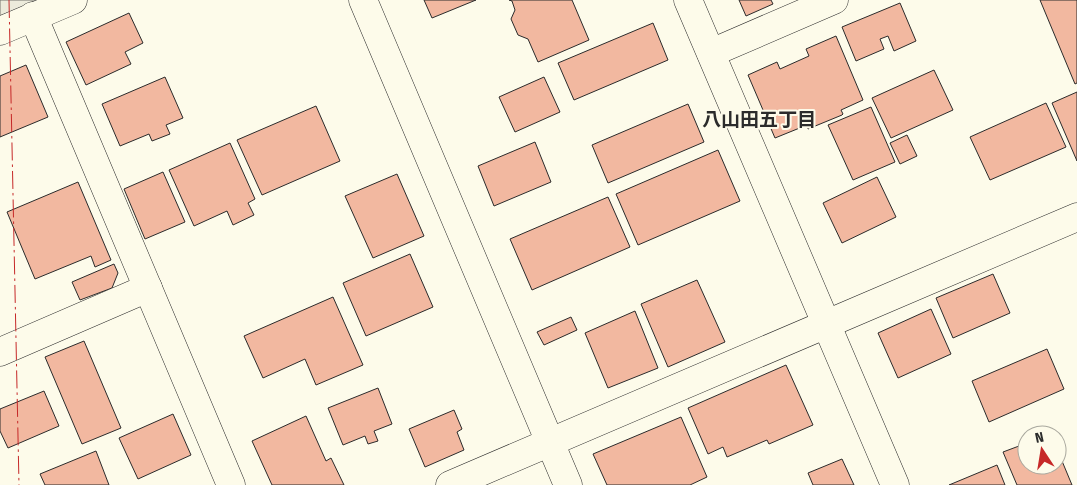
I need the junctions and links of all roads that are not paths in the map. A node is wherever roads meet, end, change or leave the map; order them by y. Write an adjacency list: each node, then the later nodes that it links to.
1 (73, 0): 5 (street)
2 (363, 0): 12 (street)
3 (688, 0): 7 (street)
4 (834, 0): 7 (street)
5 (33, 16): 6 (street); 9 (street)
6 (0, 30)
7 (711, 53): 10 (street)
8 (1077, 217): 10 (street)
9 (148, 288): 11 (street); 13 (street)
10 (826, 324): 12 (street); 16 (street)
11 (0, 352)
12 (550, 443): 14 (street); 15 (street)
13 (231, 485)
14 (450, 485)
15 (568, 485)
16 (895, 485)

